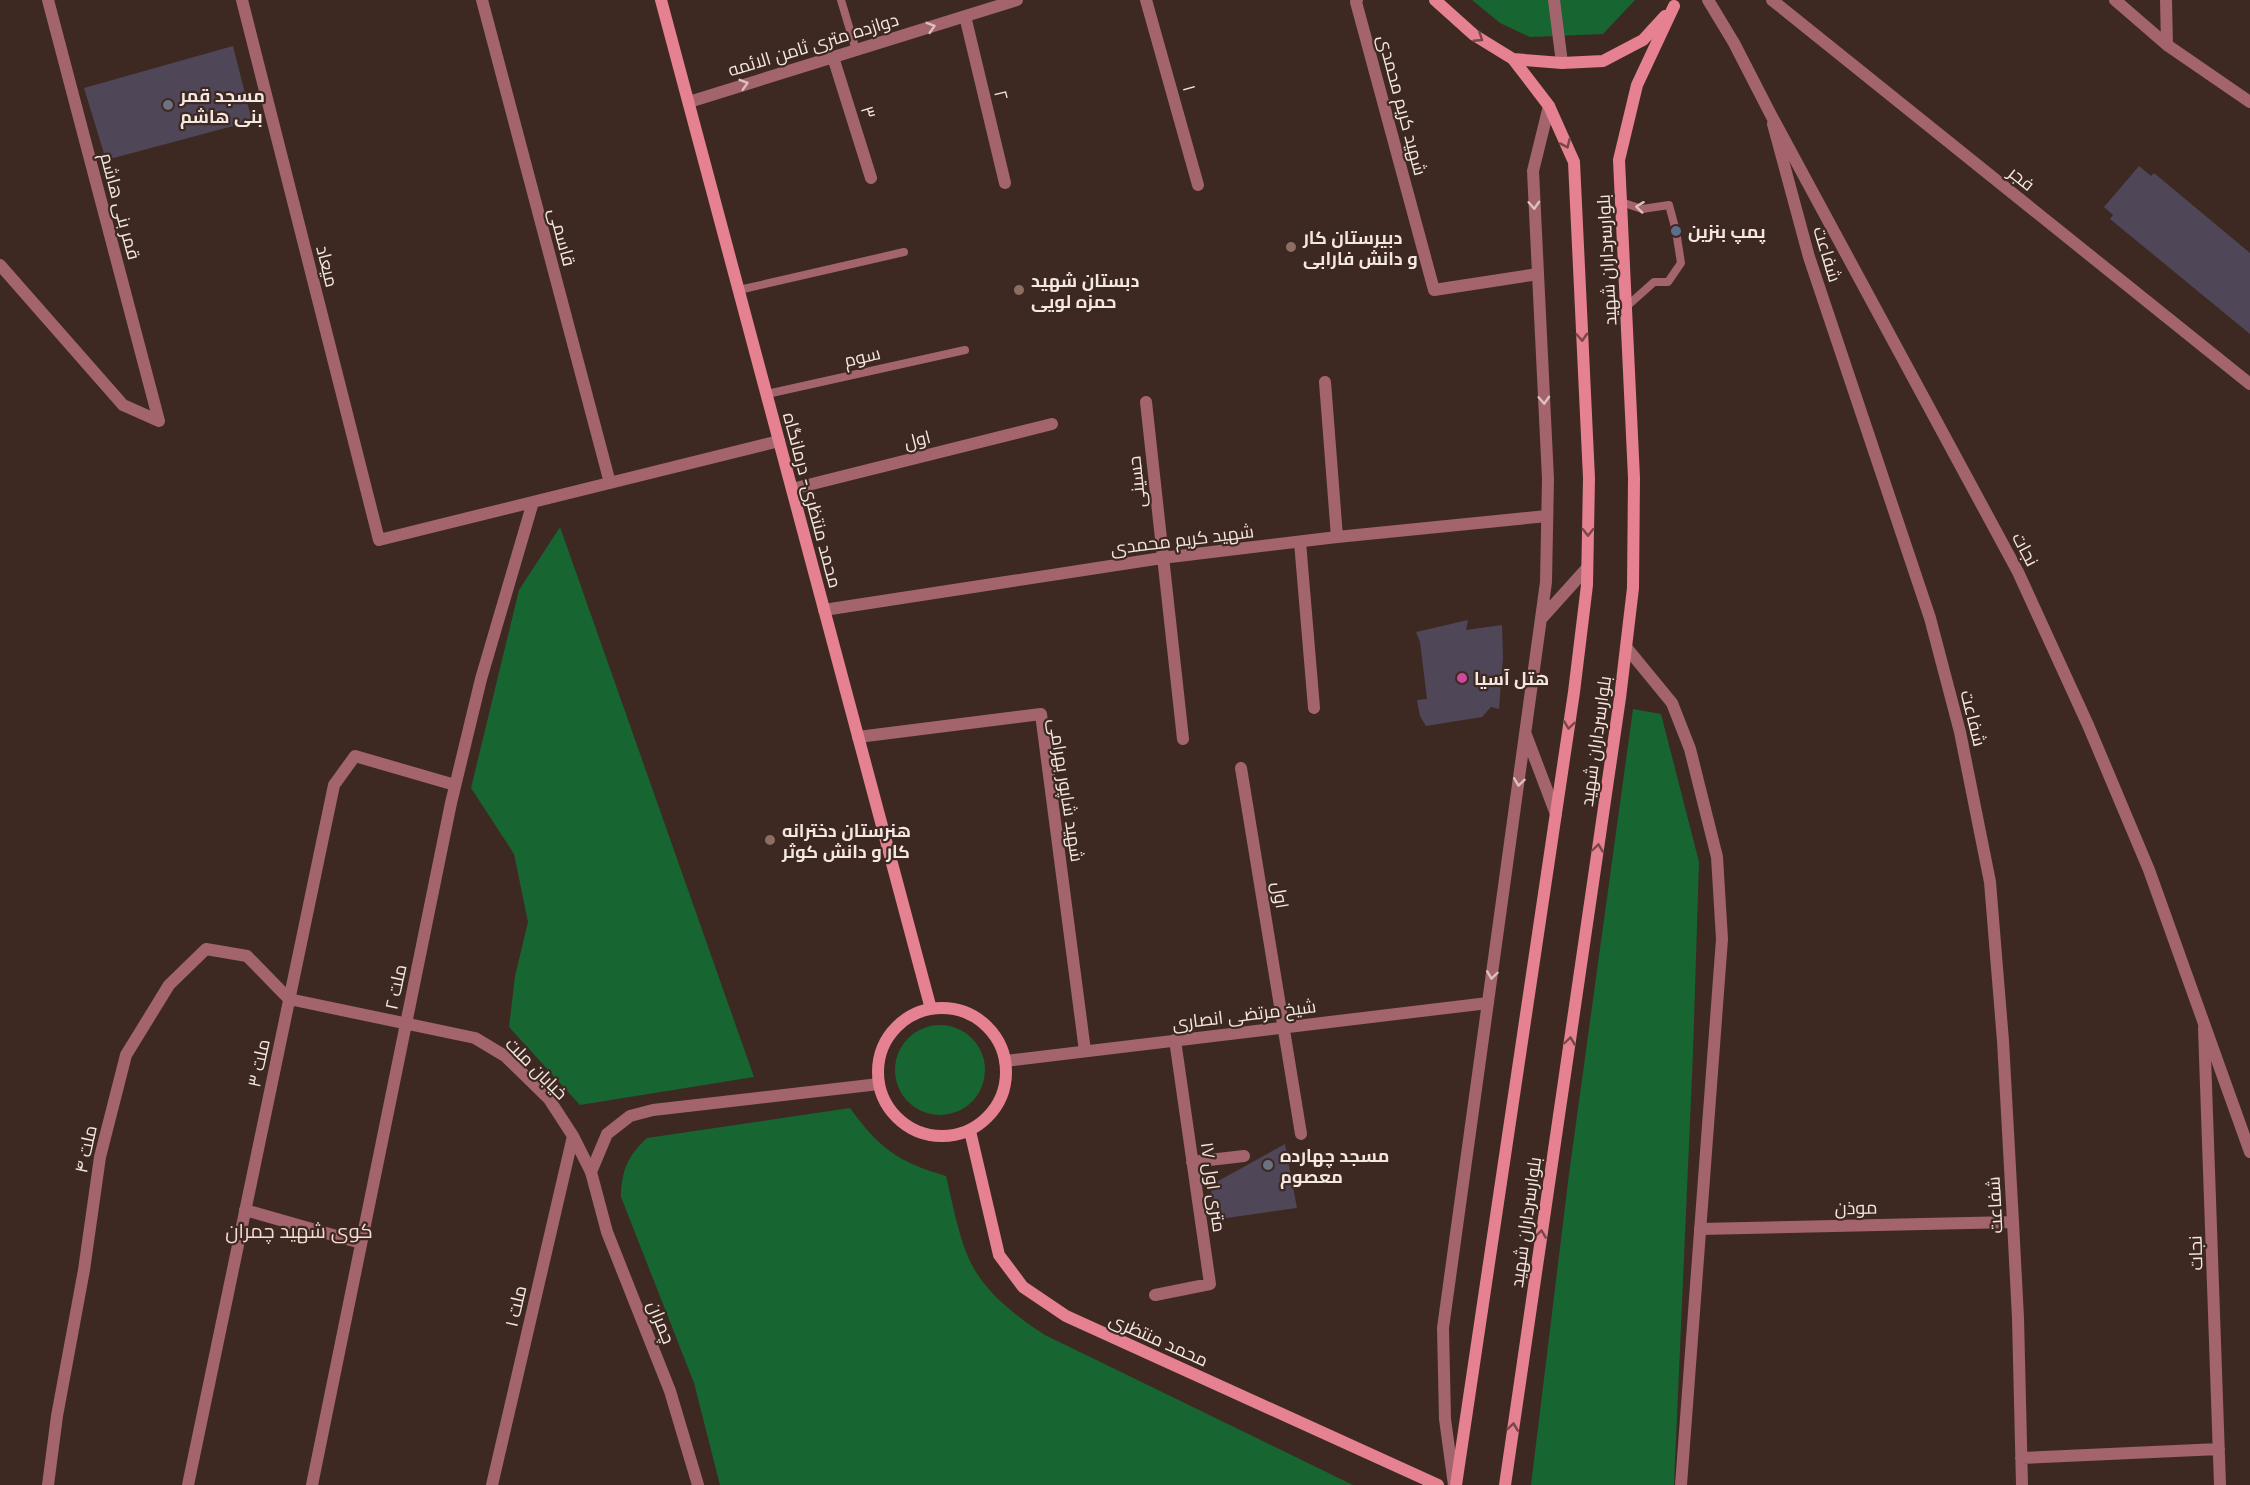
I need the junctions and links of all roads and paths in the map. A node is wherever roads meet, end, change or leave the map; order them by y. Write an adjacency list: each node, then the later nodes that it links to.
1 (48, 0): 32 (street, قمر بنی هاشم)
2 (242, 0): 45 (street, میعاد)
3 (482, 0): 43 (street, قاسمی)
4 (662, 0): 23 (main road, محمد منتظری- درمانگاه)
5 (841, 0): 19 (lane)
6 (1017, 0): 16 (street, دوازده متری ثامن الائمه)
7 (1146, 0): 29 (street, ۱)
8 (1357, 0): 33 (street, شهید کریم محمدی)
9 (1435, 0): 21 (main road, one-way to 21)
10 (1554, 0): 22 (street)
11 (1708, 0): 26 (street, شفاعت)
12 (1772, 0): 38 (street, فجر)
13 (2115, 0): 18 (street)
14 (2166, 0): 18 (street)
15 (1676, 3): 22 (main road); 30 (main road, بلوارسرداران شهید)
16 (984, 5): 17 (street, دوازده متری ثامن الائمه)
17 (965, 16): 19 (street, دوازده متری ثامن الائمه, one-way to 17); 28 (street, ۲)
18 (2167, 45): 24 (street)
19 (856, 50): 20 (street, دوازده متری ثامن الائمه)
20 (833, 57): 23 (street, دوازده متری ثامن الائمه, one-way to 20); 27 (street, ۳)
21 (1513, 59): 22 (main road); 25 (main road, بلوارسرداران شهید)
22 (1562, 63)
23 (689, 102): 34 (main road, محمد منتظری- درمانگاه)
24 (2250, 102)
25 (1549, 106): 33 (street, one-way to 33); 50 (main road, بلوارسرداران شهید, one-way to 50)
26 (1771, 114): 64 (street, نجات); 79 (street, شفاعت)
27 (871, 178)
28 (1005, 183)
29 (1198, 185)
30 (1621, 202): 35 (main road, بلوارسرداران شهید); 35 (lane, one-way to 30)
31 (904, 252): 34 (lane)
32 (0, 265)
33 (1538, 274): 46 (street, one-way to 46)
34 (739, 290): 39 (main road, محمد منتظری- درمانگاه)
35 (1626, 307): 53 (main road, بلوارسرداران شهید)
36 (965, 350): 39 (lane, سوم)
37 (1325, 382): 47 (street)
38 (2250, 384)
39 (767, 394): 42 (main road, محمد منتظری- درمانگاه)
40 (1146, 402): 49 (street, حسینی)
41 (1052, 424): 44 (street, اول)
42 (779, 441): 43 (street); 44 (main road, محمد منتظری- درمانگاه)
43 (610, 483): 45 (street)
44 (792, 489): 51 (main road, محمد منتظری- درمانگاه)
45 (532, 502): 59 (street, ملت ۲)
46 (1547, 516): 47 (street, شهید کریم محمدی); 52 (street)
47 (1337, 537): 48 (street, شهید کریم محمدی)
48 (1300, 542): 49 (street, شهید کریم محمدی); 54 (street)
49 (1162, 558): 51 (street, شهید کریم محمدی); 57 (street, حسینی)
50 (1587, 568): 52 (street); 60 (main road, بلوارسرداران شهید, one-way to 60)
51 (824, 610): 56 (main road, محمد منتظری- درمانگاه)
52 (1542, 618): 55 (street)
53 (1626, 647): 80 (street); 92 (main road, بلوارسرداران شهید, one-way to 53)
54 (1314, 708)
55 (1525, 734): 60 (street); 62 (street, one-way to 62)
56 (858, 737): 63 (main road, محمد منتظری- درمانگاه); 68 (street, شهید شاپور بهرامی)
57 (1183, 739)
58 (1241, 768): 66 (street, اول)
59 (455, 785): 61 (street, ملت ۳); 65 (street, ملت ۲)
60 (1556, 814): 91 (main road, بلوارسرداران شهید)
61 (289, 999): 65 (street, خیابان ملت); 78 (street, ملت ۳); 85 (street, ملت ۴)
62 (1488, 1003): 66 (street, شیخ مرتضی انصاری); 91 (street)
63 (931, 1009): 69 (main road); 70 (main road)
64 (2204, 1021): 74 (street, نجات); 83 (street, نجات)
65 (406, 1023): 73 (street, خیابان ملت); 81 (street, ملت ۲)
66 (1285, 1027): 67 (street, شیخ مرتضی انصاری); 72 (street, اول)
67 (1175, 1040): 68 (street, شیخ مرتضی انصاری); 76 (street, ۱۷ متری اول)
68 (1084, 1052): 69 (street, شیخ مرتضی انصاری)
69 (1005, 1061): 71 (main road)
70 (879, 1084): 71 (main road); 77 (street)
71 (970, 1131): 90 (main road, محمد منتظری)
72 (1301, 1134)
73 (573, 1136): 77 (street, خیابان ملت); 88 (street, ملت ۱)
74 (2250, 1152)
75 (1244, 1156): 76 (street)
76 (1192, 1162): 82 (street, ۱۷ متری اول)
77 (591, 1172): 89 (street, چمران)
78 (245, 1210): 81 (street); 86 (street, ملت ۳)
79 (2013, 1222): 80 (street, موذن); 84 (street, شفاعت)
80 (1700, 1229): 93 (street)
81 (361, 1243): 87 (street, ملت ۲)
82 (1155, 1295)
83 (2219, 1449): 84 (street); 95 (street, نجات)
84 (2021, 1458): 94 (street, شفاعت)
85 (48, 1485)
86 (188, 1485)
87 (312, 1485)
88 (492, 1485)
89 (698, 1485)
90 (1438, 1485)
91 (1455, 1485)
92 (1505, 1485)
93 (1681, 1485)
94 (2022, 1485)
95 (2220, 1485)

